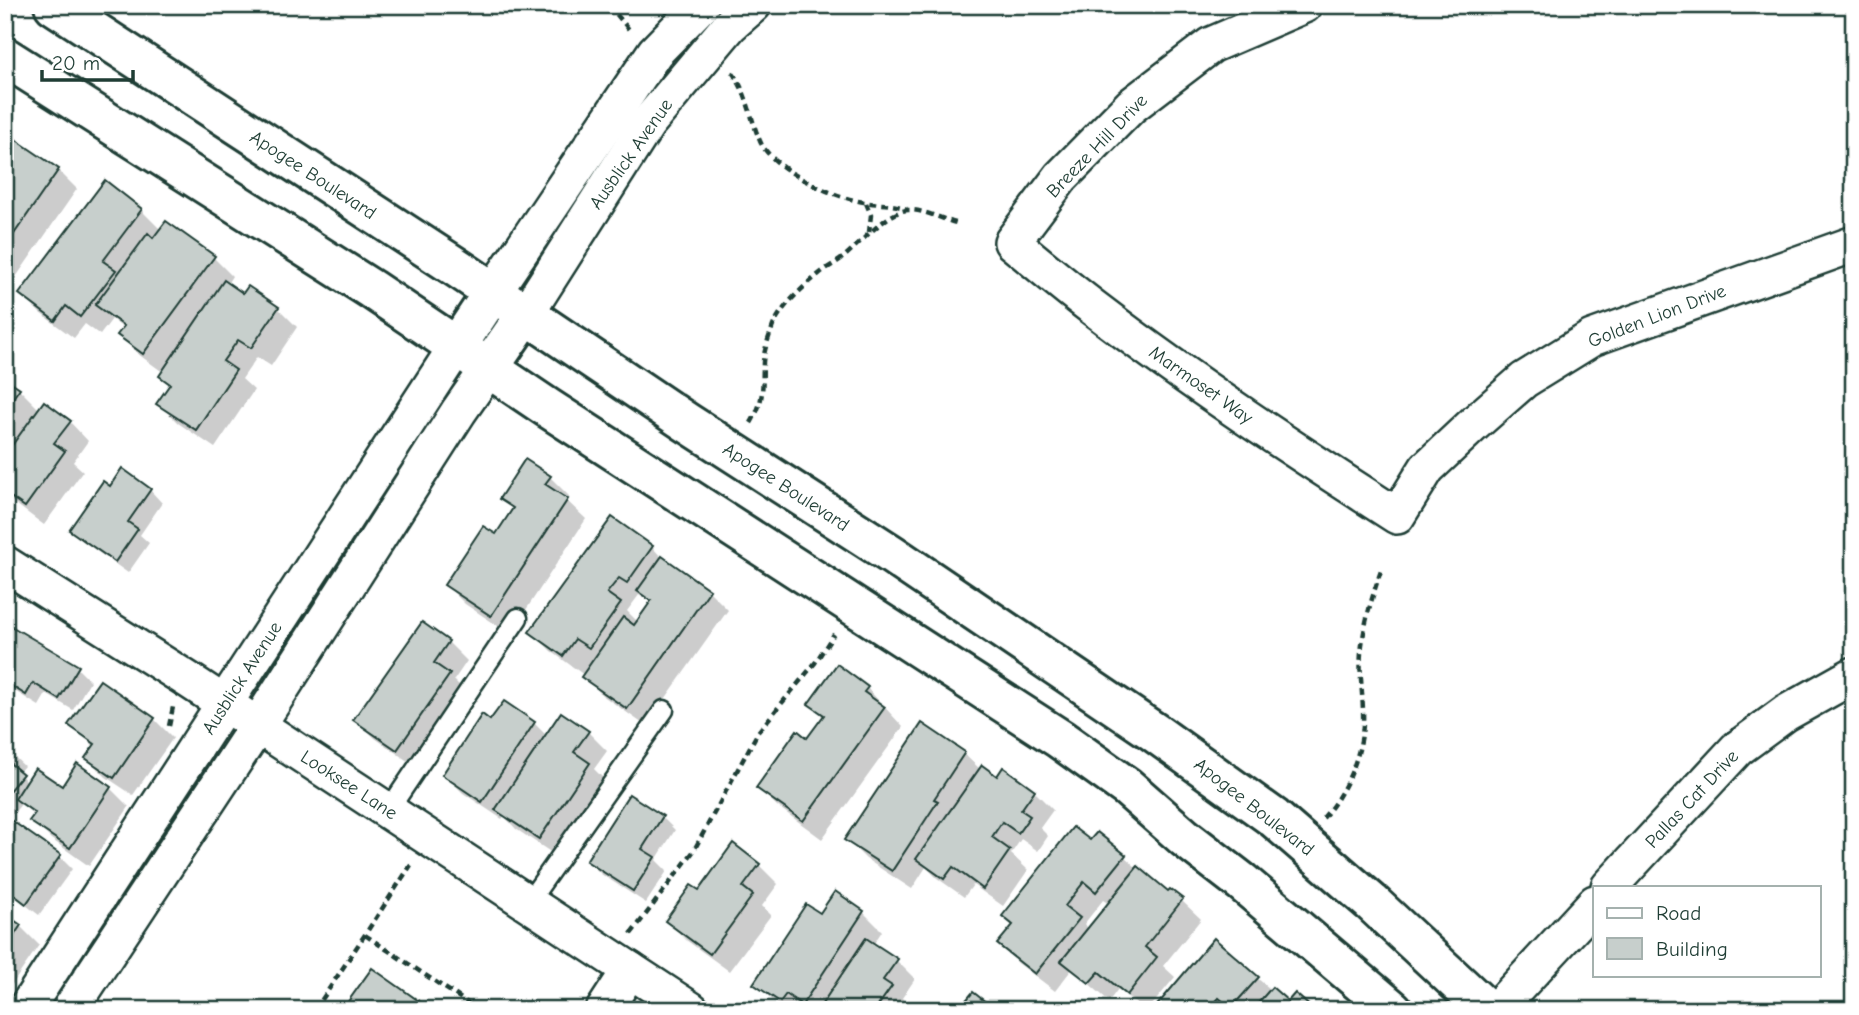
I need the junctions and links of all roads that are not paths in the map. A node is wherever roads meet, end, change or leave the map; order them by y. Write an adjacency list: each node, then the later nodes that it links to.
1 (54, 5): 8 (street, Apogee Boulevard)
2 (701, 5): 8 (street, Ausblick Avenue)
3 (752, 5): 9 (street, Ausblick Avenue)
4 (1304, 5): 6 (street, Breeze Hill Drive)
5 (5, 57): 10 (street)
6 (1012, 242): 12 (street, Marmoset Way)
7 (1854, 244): 12 (street, Golden Lion Drive)
8 (493, 292): 9 (street, Apogee Boulevard); 10 (street)
9 (526, 314): 11 (street); 29 (street, Apogee Boulevard)
10 (457, 346): 11 (street); 16 (street, Ausblick Avenue)
11 (489, 368): 18 (street, Ausblick Avenue); 28 (street)
12 (1397, 516)
13 (5, 564): 16 (street, Looksee Lane)
14 (518, 618): 19 (lane)
15 (1854, 675): 20 (street, Pallas Cat Drive)
16 (225, 704): 18 (street, Looksee Lane); 24 (street, Ausblick Avenue)
17 (664, 710): 21 (lane)
18 (258, 725): 19 (street, Looksee Lane); 25 (street, Ausblick Avenue)
19 (388, 811): 21 (street, Looksee Lane)
20 (1610, 886)
21 (527, 904): 23 (street, Looksee Lane)
22 (1593, 905): 30 (street)
23 (629, 953): 26 (street); 27 (street, Looksee Lane)
24 (25, 1010)
25 (70, 1010)
26 (604, 1010)
27 (691, 1010)
28 (1393, 1010)
29 (1487, 1010)
30 (1496, 1010)

